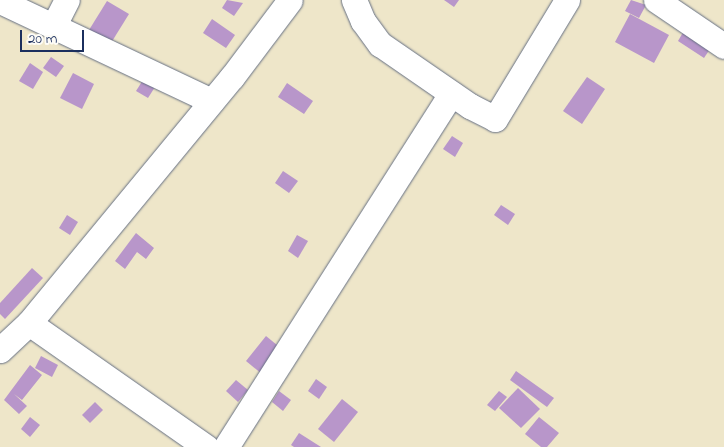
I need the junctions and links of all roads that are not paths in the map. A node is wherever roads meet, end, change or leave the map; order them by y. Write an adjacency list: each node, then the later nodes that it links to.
1 (67, 0): 7 (street)
2 (290, 0): 10 (street)
3 (354, 0): 9 (street)
4 (567, 0): 9 (street)
5 (656, 0): 8 (street)
6 (0, 1): 7 (street)
7 (54, 25): 10 (street)
8 (724, 46)
9 (451, 94): 14 (street)
10 (212, 101): 11 (street)
11 (29, 323): 12 (street); 13 (street)
12 (0, 350)
13 (206, 447)
14 (226, 447)

